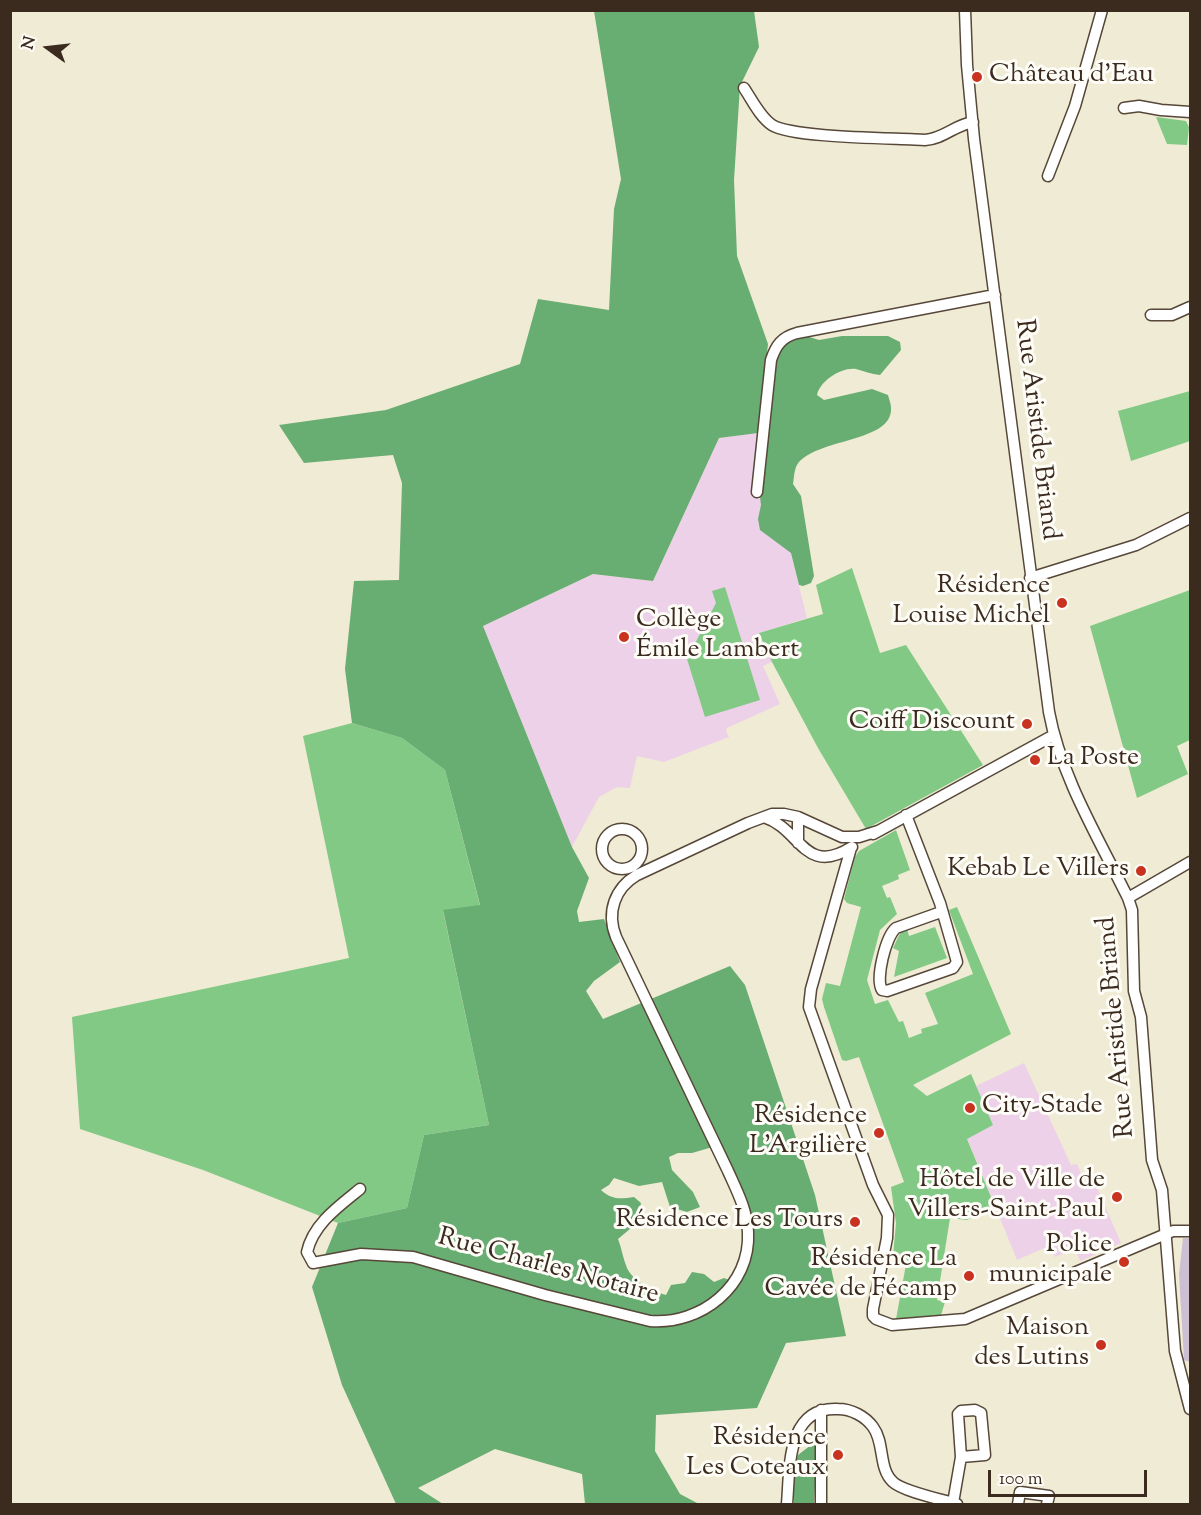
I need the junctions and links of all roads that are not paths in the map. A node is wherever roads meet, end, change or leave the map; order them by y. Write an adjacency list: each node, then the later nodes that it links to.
1 (965, 10): 6 (street, Rue Aristide Briand)
2 (1102, 10): 7 (street)
3 (744, 88): 6 (street)
4 (1124, 108): 5 (street)
5 (1191, 112)
6 (973, 122): 8 (street, Rue Aristide Briand)
7 (1048, 176)
8 (995, 295): 11 (street); 13 (street, Rue Aristide Briand)
9 (1191, 307): 10 (street)
10 (1151, 315)
11 (757, 492)
12 (1191, 518): 13 (street)
13 (1030, 578): 14 (street, Rue Aristide Briand)
14 (1054, 735): 15 (street, Rue Charles Notaire); 22 (street, Rue Aristide Briand)
15 (906, 815): 18 (street, Rue Charles Notaire); 23 (street)
16 (764, 817): 17 (street, Rue Charles Notaire); 19 (street, Rue Charles Notaire); 24 (street, Rue Charles Notaire)
17 (798, 817): 18 (street, Rue Charles Notaire); 19 (street)
18 (878, 831): 20 (street, Rue Charles Notaire)
19 (798, 843): 20 (street, Rue Charles Notaire)
20 (851, 848): 26 (street)
21 (1191, 862): 22 (street)
22 (1128, 898): 26 (street, Rue Aristide Briand)
23 (941, 912): 23 (street)
24 (360, 1189)
25 (1191, 1231): 26 (street)
26 (1166, 1234): 27 (street, Rue Aristide Briand)
27 (1191, 1409)
28 (822, 1410): 30 (street); 31 (street); 32 (street)
29 (961, 1457): 29 (street); 32 (street)
30 (787, 1504)
31 (820, 1504)
32 (955, 1504)
33 (1018, 1504): 34 (street)
34 (1047, 1504)

